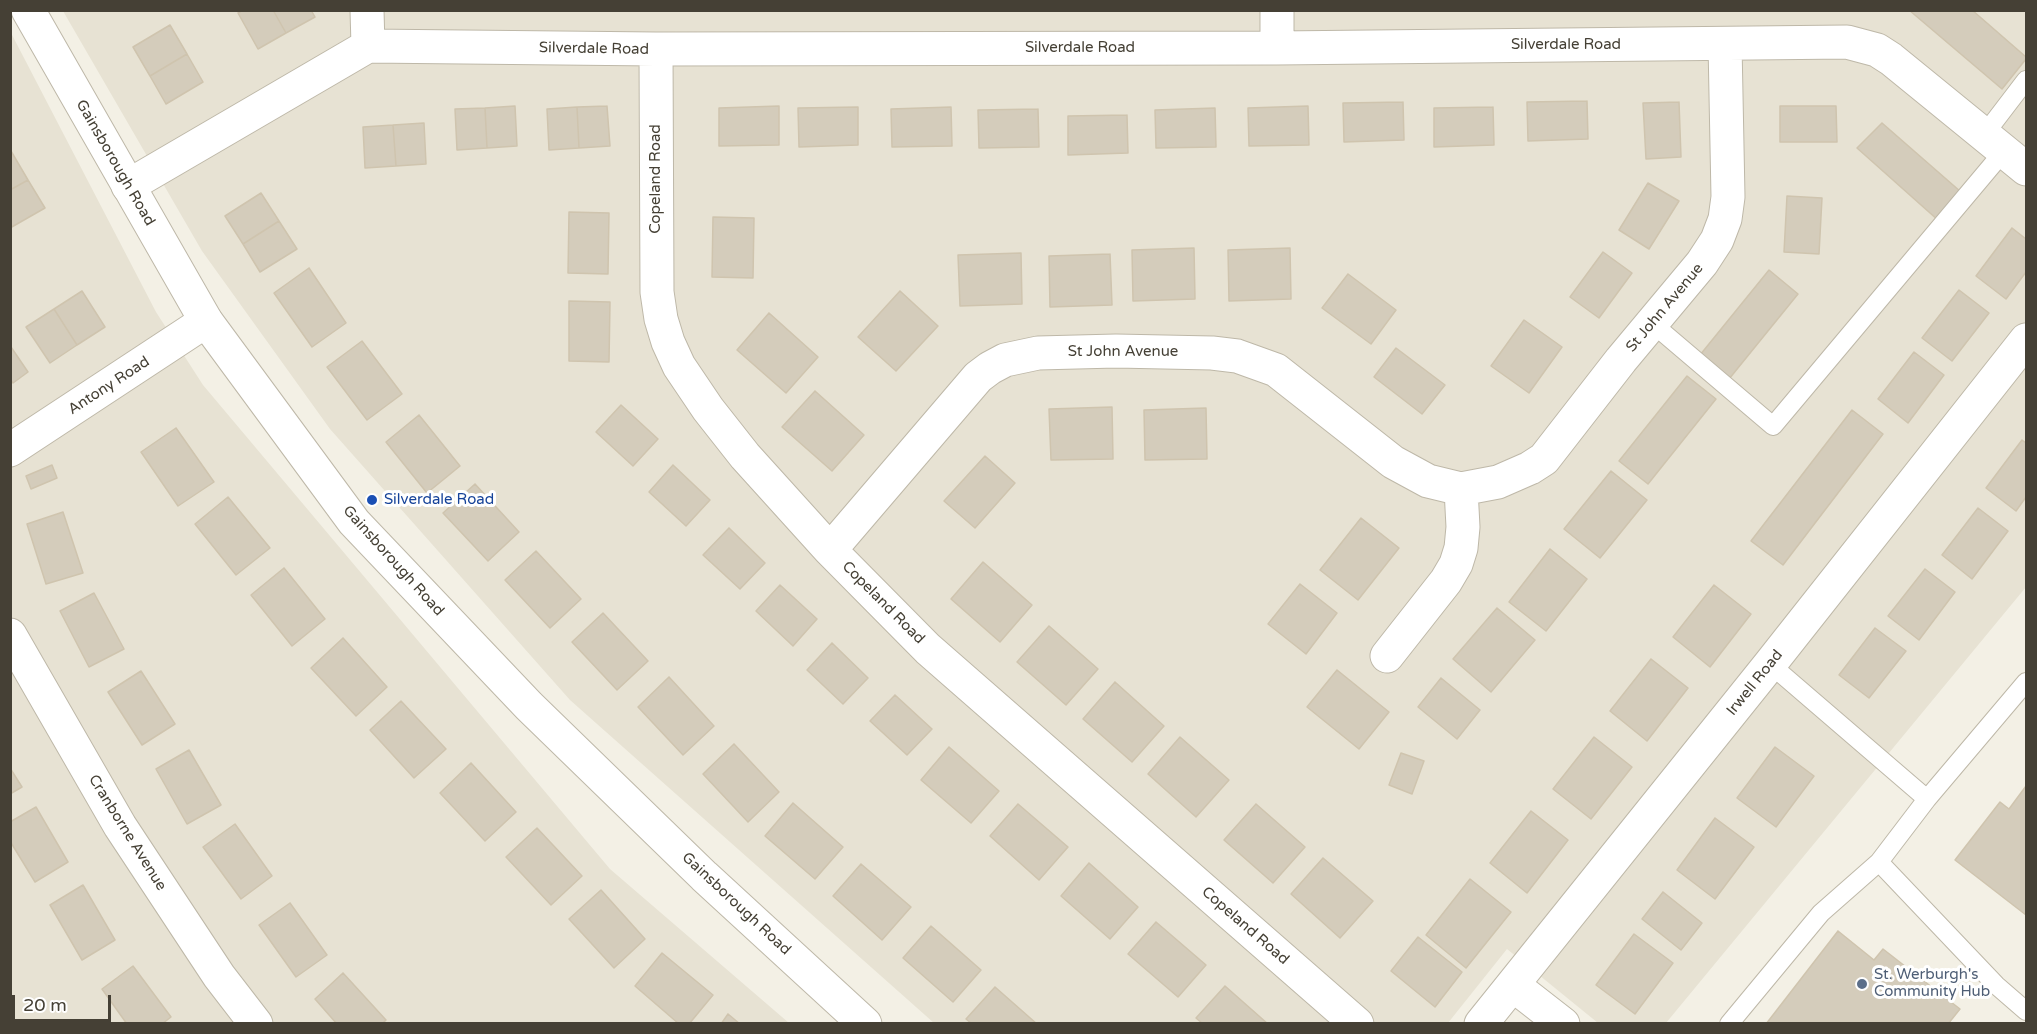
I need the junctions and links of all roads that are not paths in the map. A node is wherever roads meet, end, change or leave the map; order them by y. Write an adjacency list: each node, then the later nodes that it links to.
1 (28, 10): 10 (street, Gainsborough Road)
2 (367, 10): 5 (street)
3 (1277, 10): 6 (street)
4 (1725, 44): 6 (street, Silverdale Road); 9 (street, Silverdale Road); 12 (street, St John Avenue)
5 (368, 46): 7 (street, Silverdale Road); 10 (street)
6 (1277, 48): 7 (street, Silverdale Road)
7 (656, 49): 16 (street, Copeland Road)
8 (2026, 80): 9 (lane)
9 (2005, 152): 12 (lane)
10 (128, 186): 11 (street, Gainsborough Road)
11 (206, 321): 14 (street, Antony Road); 26 (street, Gainsborough Road)
12 (1653, 324): 15 (street, St John Avenue)
13 (2022, 356): 19 (street, Irwell Road)
14 (10, 450)
15 (1461, 489): 16 (street, St John Avenue); 18 (street)
16 (830, 550): 27 (street, Copeland Road)
17 (10, 635): 25 (street, Cranborne Avenue)
18 (1387, 656)
19 (1770, 664): 21 (lane); 23 (street, Irwell Road)
20 (2026, 682): 21 (lane)
21 (1927, 799): 22 (lane)
22 (1879, 862): 24 (lane); 30 (lane)
23 (1513, 985): 28 (street, Irwell Road); 29 (street)
24 (2026, 1011)
25 (256, 1023)
26 (866, 1023)
27 (1357, 1023)
28 (1481, 1023)
29 (1563, 1023)
30 (1729, 1023)

